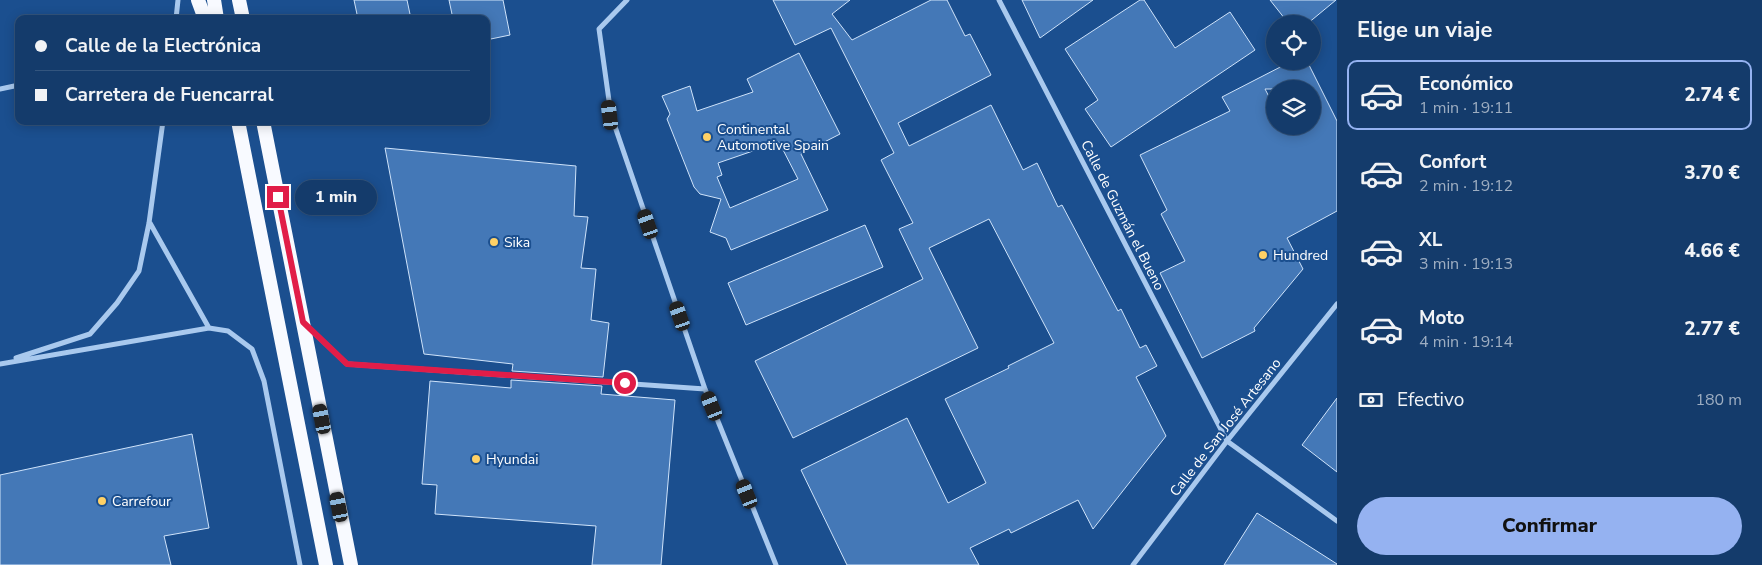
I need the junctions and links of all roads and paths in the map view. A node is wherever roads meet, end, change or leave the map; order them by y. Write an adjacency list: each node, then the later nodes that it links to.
1 (178, 0): 7 (street)
2 (198, 0): 8 (highway)
3 (214, 0): 9 (highway)
4 (239, 0): 10 (highway)
5 (628, 0): 21 (street)
6 (999, 0): 22 (street, Calle de Guzmán el Bueno)
7 (176, 15)
8 (203, 15)
9 (216, 15)
10 (242, 15)
11 (15, 86): 12 (street)
12 (0, 89)
13 (162, 125): 16 (street)
14 (239, 125): 25 (highway)
15 (264, 125): 18 (highway)
16 (150, 223): 19 (street); 20 (street)
17 (1337, 304): 22 (street, Calle de San José Artesano)
18 (303, 322): 21 (street); 26 (highway)
19 (209, 328): 20 (street); 24 (street)
20 (0, 363)
21 (705, 389): 27 (street)
22 (1226, 441): 23 (street); 28 (street, Calle de San José Artesano)
23 (1337, 520)
24 (300, 565)
25 (326, 565)
26 (350, 565)
27 (776, 565)
28 (1133, 565)

